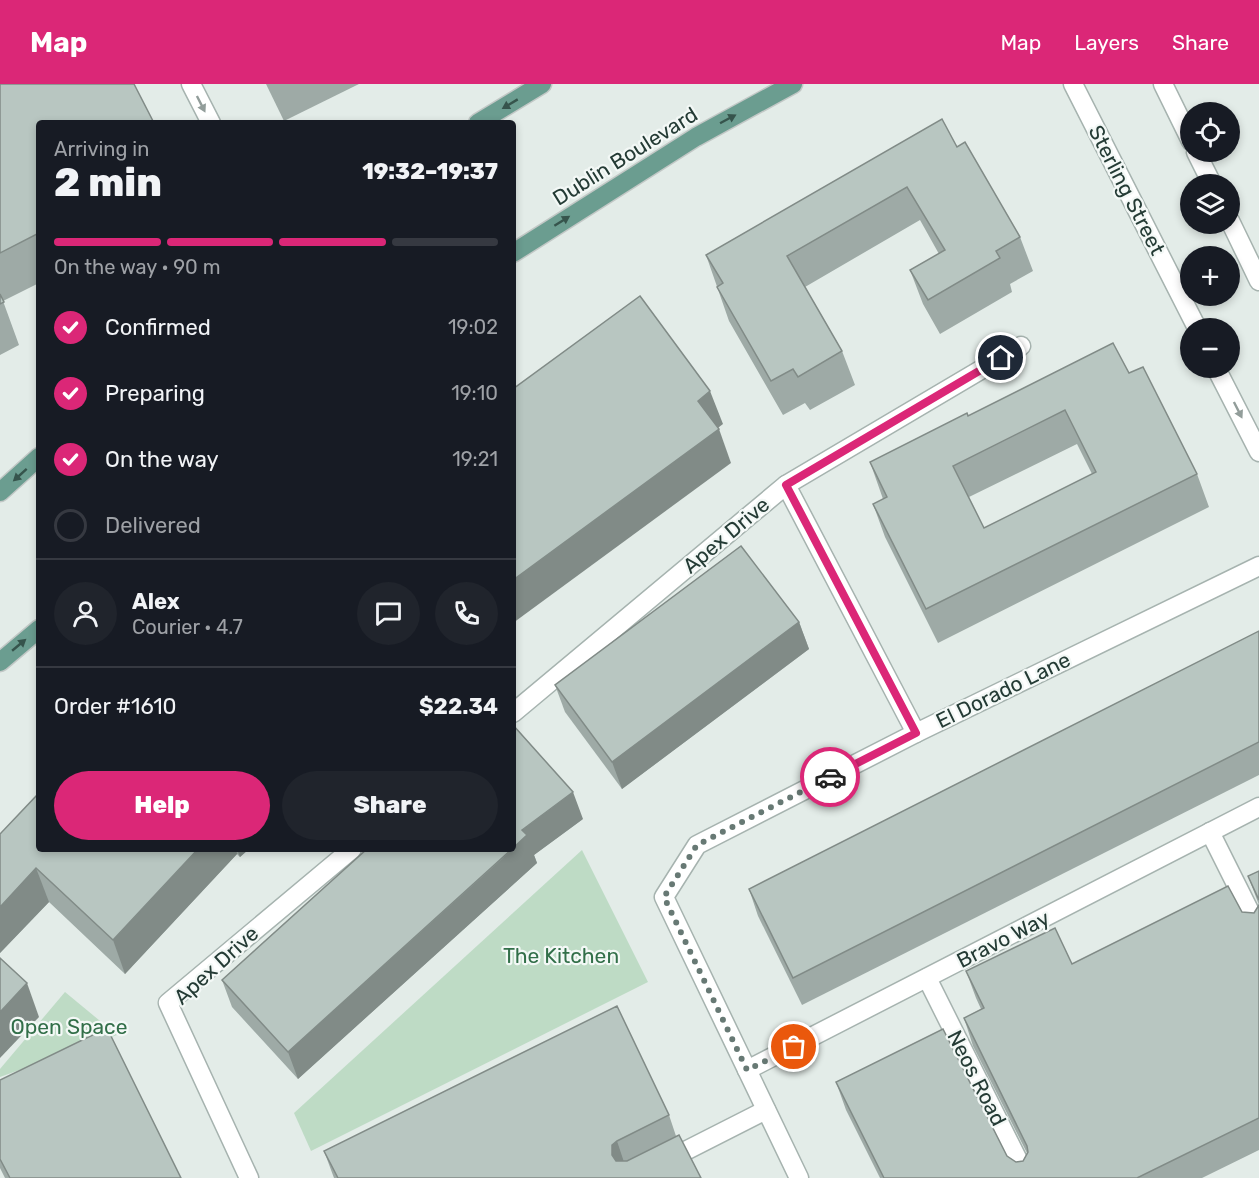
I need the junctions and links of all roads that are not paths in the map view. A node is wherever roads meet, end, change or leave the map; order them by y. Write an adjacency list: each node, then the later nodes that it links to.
1 (191, 84): 7 (street, one-way to 7)
2 (542, 84): 8 (main road, one-way to 8)
3 (793, 84): 10 (main road, Dublin Boulevard, one-way to 3)
4 (1073, 84): 12 (street, Sterling Street)
5 (1163, 84): 6 (street)
6 (1180, 119)
7 (209, 120)
8 (483, 120)
9 (1236, 234): 11 (street)
10 (516, 251)
11 (1259, 280)
12 (1192, 318)
13 (1021, 346): 17 (street, Apex Drive)
14 (1221, 378): 15 (street, one-way to 15)
15 (1259, 452)
16 (36, 460): 18 (main road, one-way to 18)
17 (786, 485): 22 (street, Apex Drive); 23 (street)
18 (0, 492)
19 (1259, 566): 23 (street, El Dorado Lane)
20 (36, 631): 21 (main road, one-way to 20)
21 (0, 662)
22 (516, 710)
23 (916, 733): 29 (street, El Dorado Lane)
24 (1259, 807): 25 (street, Bravo Way)
25 (1210, 832): 27 (street); 28 (street, Bravo Way)
26 (348, 852): 31 (street, Apex Drive)
27 (1259, 930)
28 (927, 978): 29 (street, Bravo Way); 34 (street, Neos Road)
29 (747, 1070): 30 (street, El Dorado Lane)
30 (766, 1110): 32 (street); 33 (street, El Dorado Lane)
31 (249, 1178)
32 (632, 1178)
33 (799, 1178)
34 (1027, 1178)

